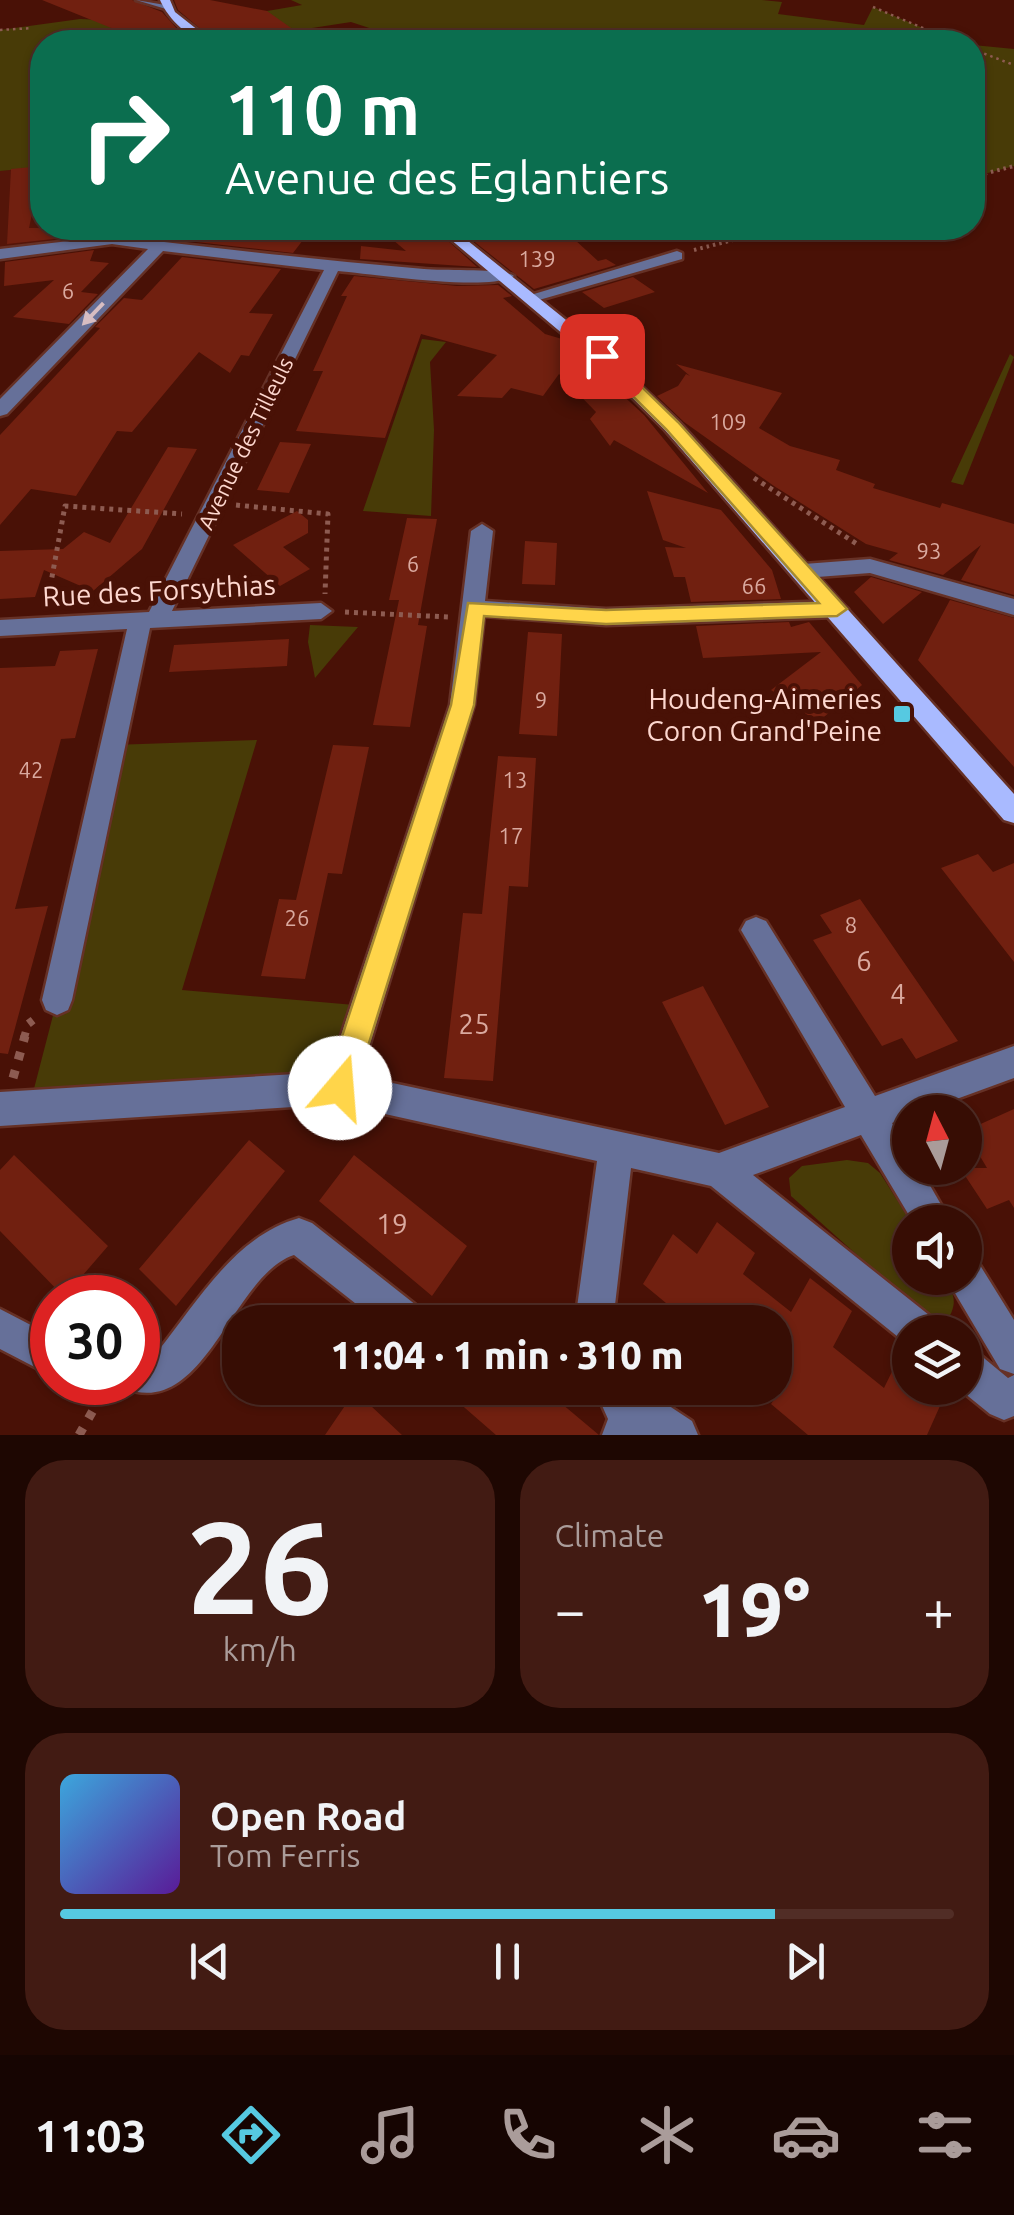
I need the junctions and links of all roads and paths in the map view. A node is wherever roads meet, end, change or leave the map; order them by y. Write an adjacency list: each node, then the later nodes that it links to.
1 (141, 0): 2 (street)
2 (166, 3): 6 (main road)
3 (874, 7): 7 (path)
4 (32, 28): 5 (path)
5 (0, 30)
6 (195, 30)
7 (928, 30)
8 (985, 54): 9 (path)
9 (1014, 64)
10 (1014, 166): 11 (path)
11 (985, 174)
12 (459, 240): 17 (main road)
13 (736, 240): 16 (path)
14 (161, 244): 15 (street); 18 (street); 22 (street, one-way to 22)
15 (0, 254)
16 (677, 256): 21 (street)
17 (484, 259): 19 (street); 20 (main road)
18 (333, 266): 19 (street); 23 (street, Avenue des Tilleuls)
19 (458, 274): 20 (street)
20 (506, 276): 21 (main road)
21 (532, 296): 25 (main road)
22 (0, 410)
23 (212, 509): 28 (path); 30 (street, Avenue des Tilleuls); 31 (path)
24 (482, 532): 29 (street)
25 (804, 571): 26 (street); 27 (main road)
26 (1014, 607)
27 (837, 609): 29 (street); 33 (main road)
28 (321, 612): 29 (path); 30 (street, Rue des Forsythias)
29 (474, 613): 37 (street)
30 (148, 620): 31 (street, Rue des Forsythias); 35 (street, Avenue des Tilleuls)
31 (42, 626): 32 (street, Rue des Forsythias)
32 (0, 628)
33 (1014, 812)
34 (756, 930): 39 (street)
35 (57, 1000): 38 (path)
36 (1014, 1062): 39 (street)
37 (340, 1088): 38 (street); 40 (street)
38 (2, 1110)
39 (867, 1115): 41 (street); 42 (street)
40 (616, 1147): 41 (street); 45 (street)
41 (719, 1170): 46 (street)
42 (923, 1205)
43 (977, 1295): 49 (street)
44 (386, 1305): 50 (street)
45 (596, 1305)
46 (900, 1315)
47 (0, 1328): 48 (street)
48 (30, 1345)
49 (1014, 1355)
50 (160, 1370)
51 (982, 1382): 52 (street)
52 (1014, 1395)
53 (96, 1405): 56 (path)
54 (622, 1405): 57 (street)
55 (636, 1405): 58 (street)
56 (79, 1435)
57 (622, 1435)
58 (678, 1435)

